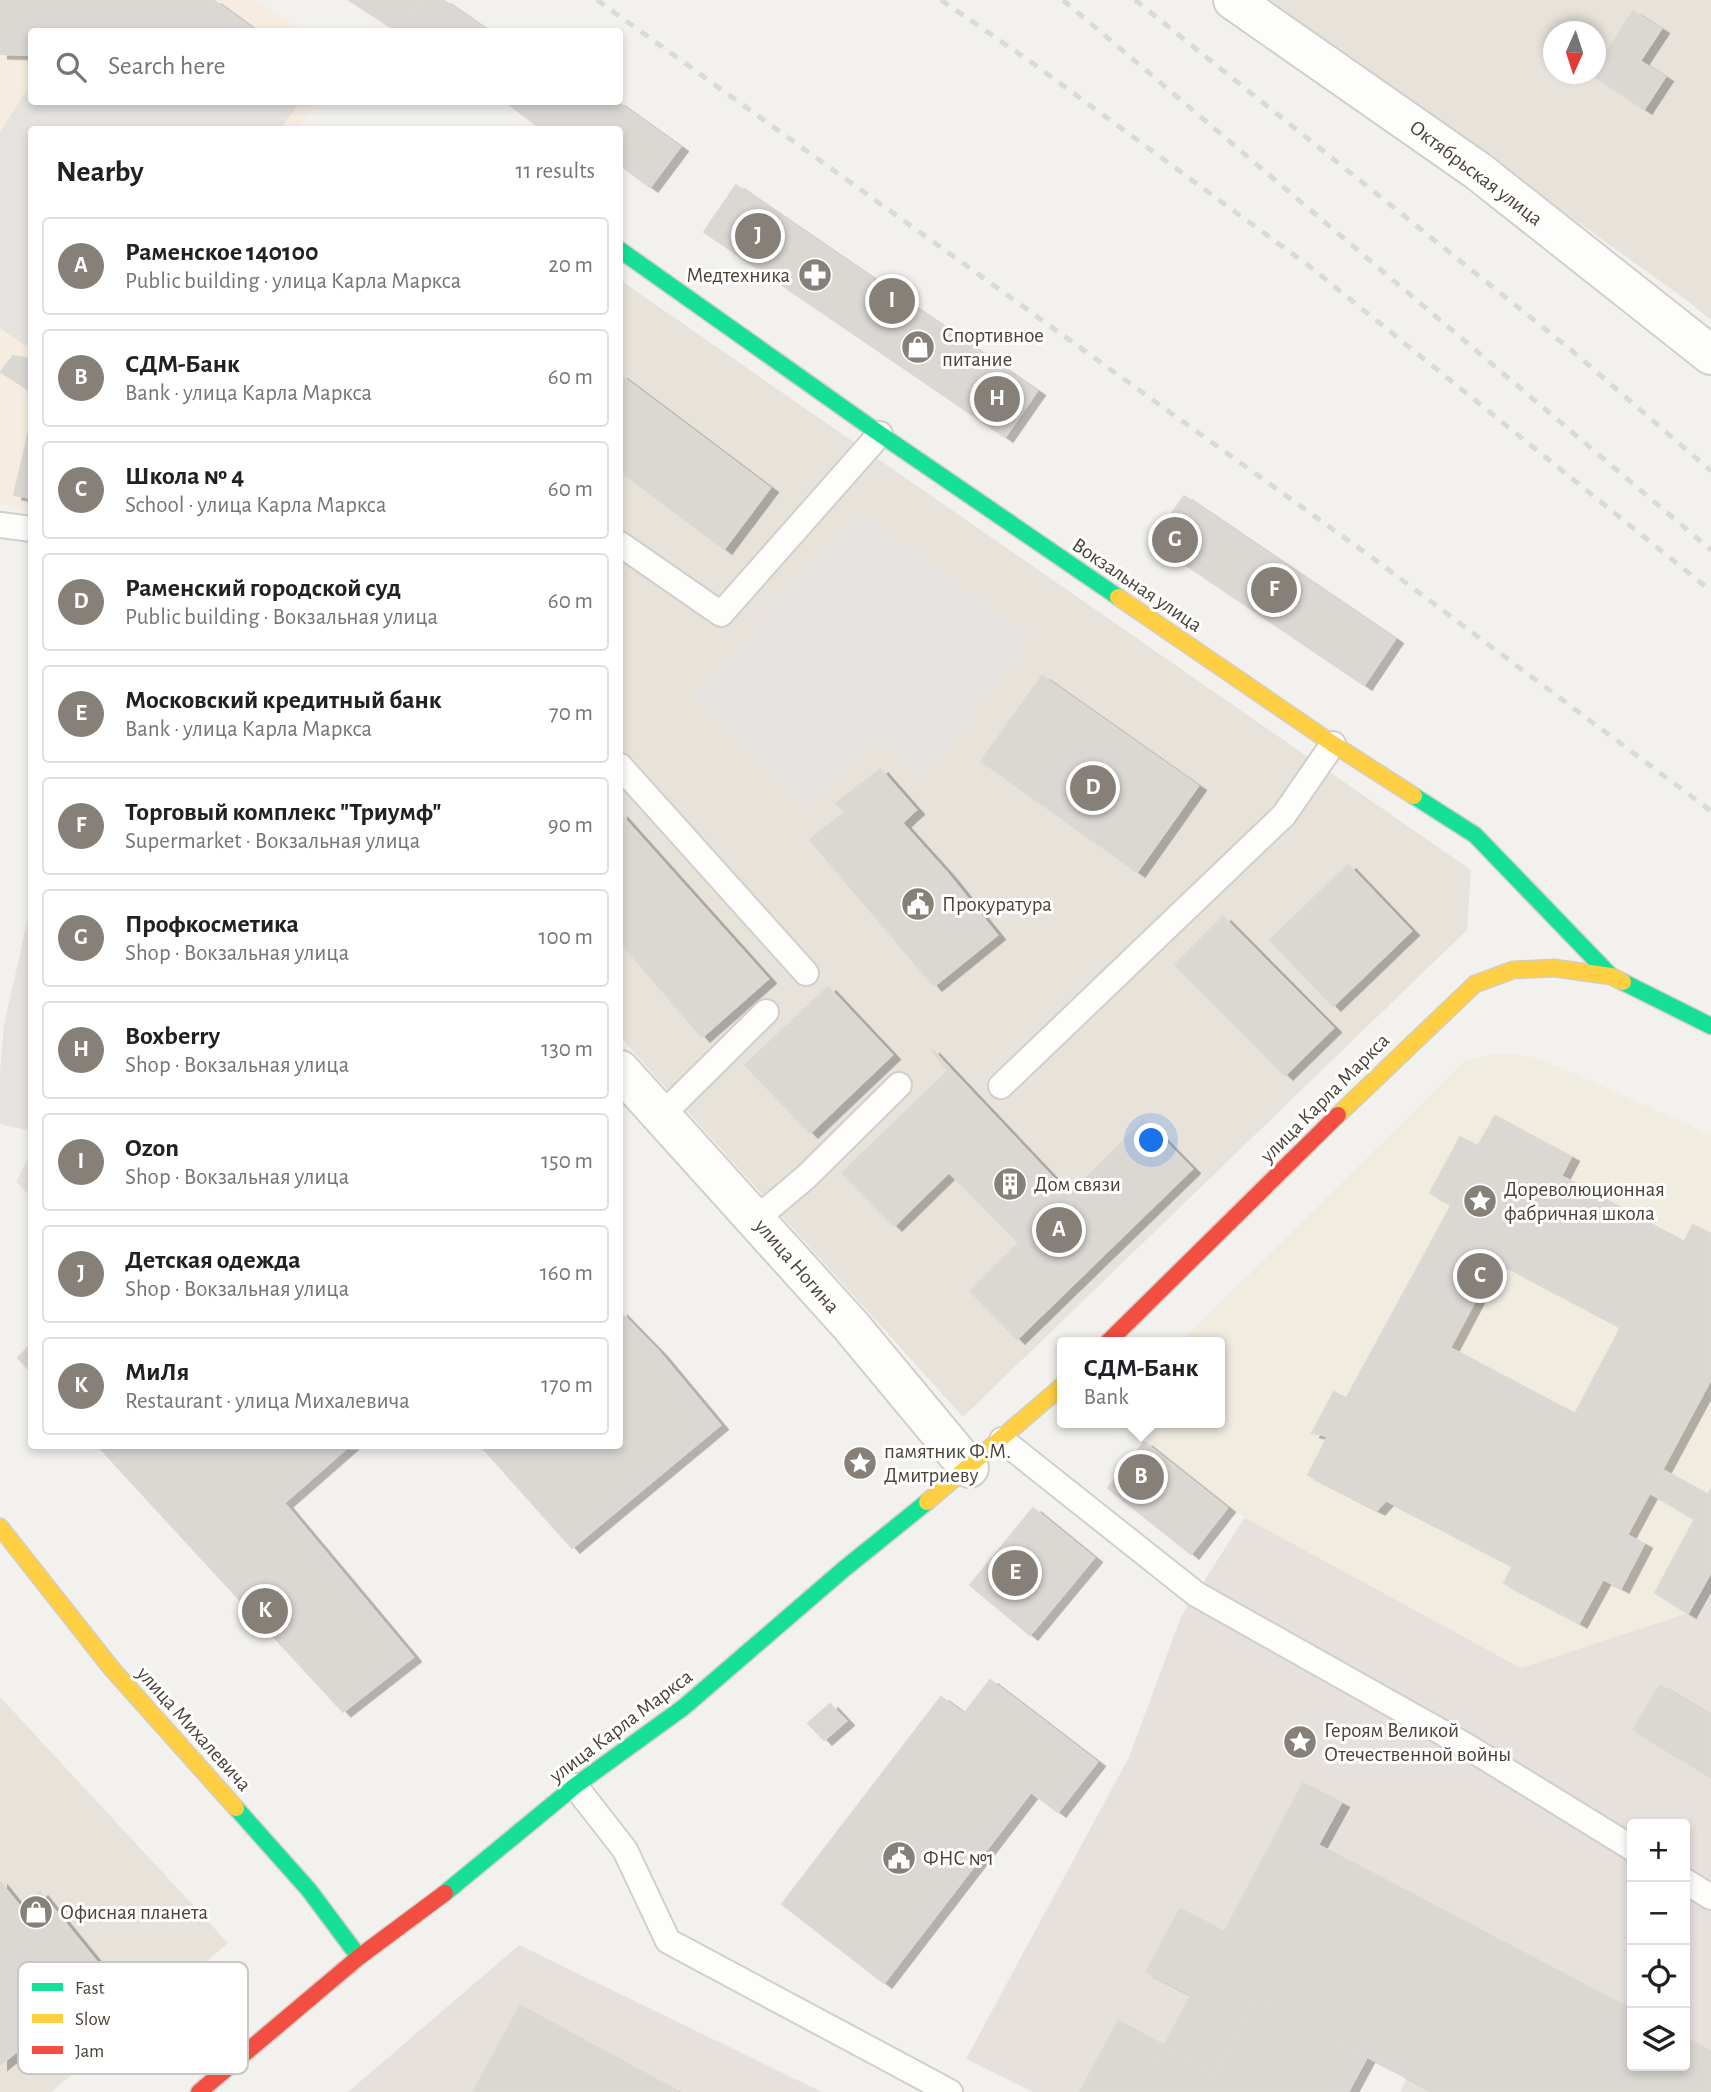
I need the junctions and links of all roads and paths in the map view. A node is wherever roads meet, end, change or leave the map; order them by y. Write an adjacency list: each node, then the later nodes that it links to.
1 (1233, 0): 3 (street, Октябрьская улица)
2 (623, 252): 4 (main road, Вокзальная улица)
3 (1711, 355)
4 (880, 434): 7 (lane); 8 (main road, Вокзальная улица)
5 (0, 525): 6 (lane)
6 (28, 528)
7 (623, 546)
8 (1333, 744): 11 (main road, Вокзальная улица); 16 (lane)
9 (623, 769): 10 (lane)
10 (806, 973)
11 (1611, 976): 13 (main road); 19 (main road, улица Карла Маркса)
12 (766, 1012): 17 (lane)
13 (1711, 1026)
14 (623, 1073): 17 (street, улица Ногина)
15 (899, 1085): 18 (lane)
16 (1001, 1086)
17 (661, 1116): 18 (street, улица Ногина)
18 (756, 1219): 22 (street, улица Ногина)
19 (1113, 1337)
20 (1057, 1390): 21 (main road, улица Карла Маркса)
21 (1002, 1440): 22 (main road, улица Карла Маркса); 25 (lane)
22 (969, 1468): 24 (main road, улица Карла Маркса)
23 (0, 1527): 28 (main road, улица Михалевича)
24 (575, 1786): 28 (main road, улица Карла Маркса); 32 (lane)
25 (1627, 1845)
26 (1687, 1882): 27 (lane)
27 (1711, 1897)
28 (359, 1957): 29 (main road, улица Карла Маркса)
29 (248, 2051)
30 (220, 2074): 31 (main road, улица Карла Маркса)
31 (199, 2092)
32 (950, 2092)

